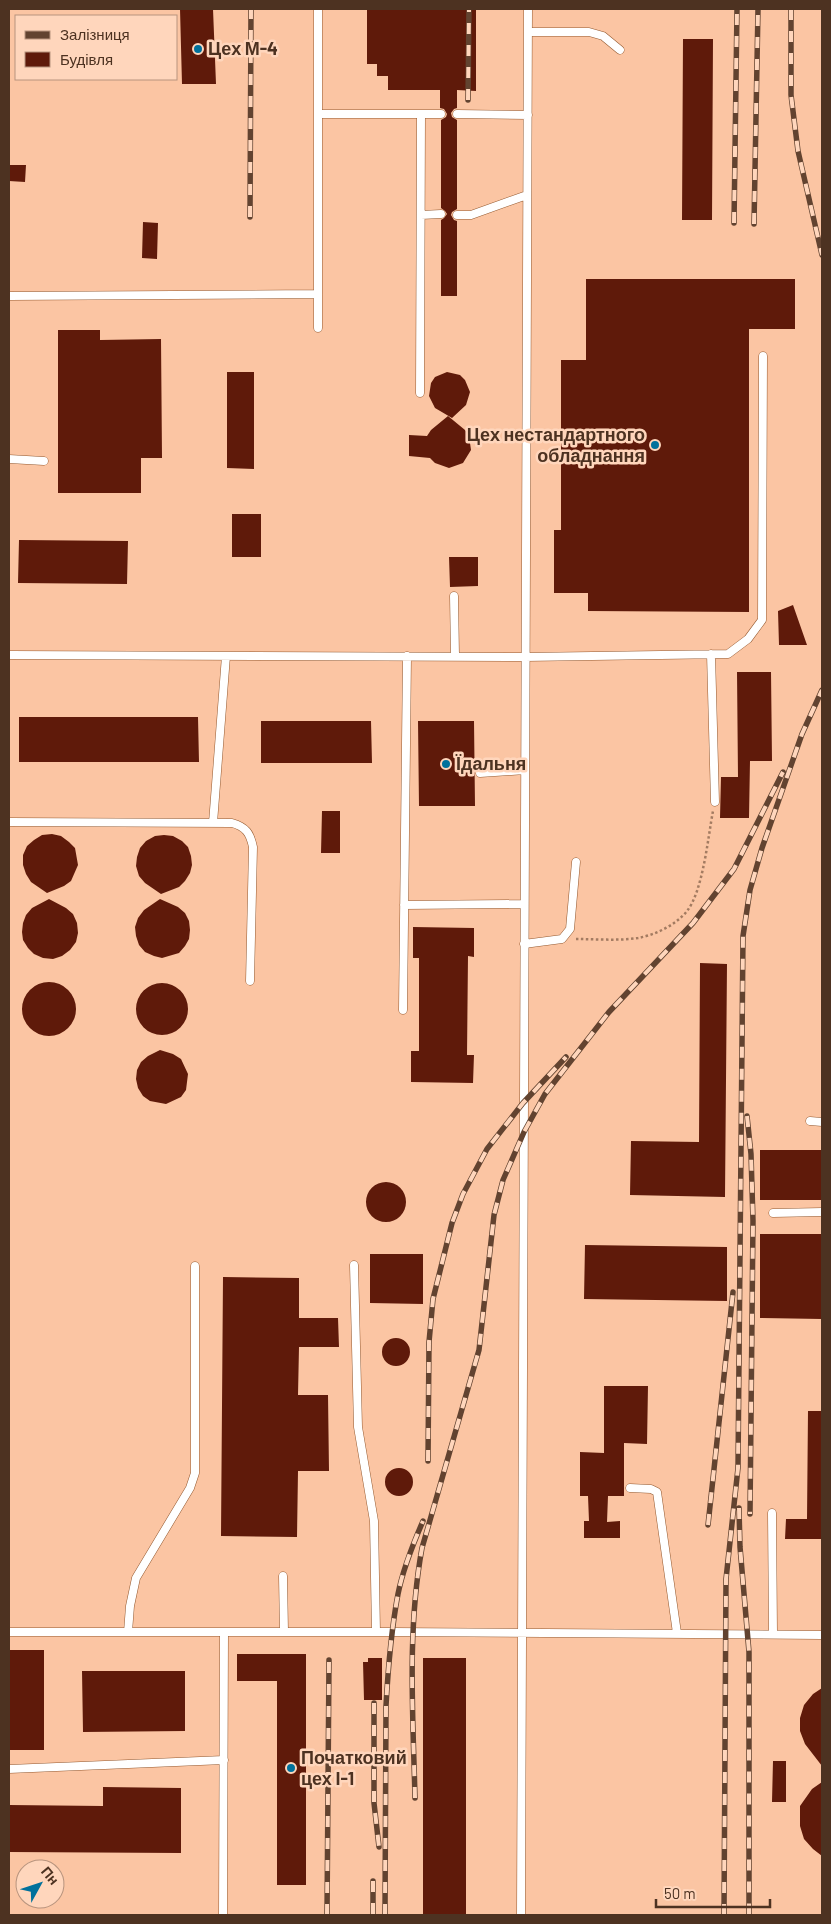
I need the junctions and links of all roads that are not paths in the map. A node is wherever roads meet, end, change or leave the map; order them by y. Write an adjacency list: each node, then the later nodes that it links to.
1 (318, 9): 5 (lane)
2 (528, 9): 3 (lane)
3 (528, 32): 4 (lane); 9 (lane)
4 (620, 50)
5 (318, 114): 6 (lane); 14 (lane)
6 (421, 114): 7 (lane); 12 (lane)
7 (440, 114)
8 (457, 114): 9 (lane)
9 (528, 115): 10 (lane)
10 (527, 195): 13 (lane); 27 (lane)
11 (441, 214): 12 (lane)
12 (421, 215): 18 (lane)
13 (457, 215)
14 (318, 294): 15 (lane); 16 (lane)
15 (9, 296)
16 (318, 328)
17 (763, 356): 22 (lane)
18 (420, 393)
19 (9, 459): 20 (lane)
20 (44, 461)
21 (454, 596): 26 (lane)
22 (711, 654): 27 (lane); 30 (lane)
23 (9, 655): 24 (lane)
24 (226, 656): 25 (lane); 32 (lane)
25 (407, 656): 26 (lane); 35 (lane)
26 (455, 656): 27 (lane)
27 (525, 657): 28 (lane)
28 (525, 770): 29 (lane); 34 (lane)
29 (480, 773)
30 (715, 802)
31 (9, 822): 32 (lane)
32 (213, 823): 37 (lane)
33 (576, 862): 36 (lane)
34 (524, 904): 35 (lane); 36 (lane)
35 (404, 905): 38 (lane)
36 (524, 944): 53 (lane)
37 (250, 981)
38 (403, 1010)
39 (810, 1121): 40 (lane)
40 (822, 1122)
41 (822, 1212): 42 (lane)
42 (773, 1213)
43 (354, 1265): 52 (lane)
44 (195, 1266): 49 (lane)
45 (630, 1488): 54 (lane)
46 (772, 1513): 55 (lane)
47 (282, 1576): 51 (lane)
48 (9, 1632): 49 (lane)
49 (128, 1632): 50 (lane)
50 (224, 1632): 51 (lane); 57 (lane)
51 (284, 1632): 52 (lane)
52 (376, 1632): 53 (lane)
53 (522, 1632): 54 (lane); 60 (lane)
54 (677, 1634): 55 (lane)
55 (773, 1634): 56 (lane)
56 (822, 1635)
57 (224, 1760): 58 (lane); 59 (lane)
58 (9, 1769)
59 (224, 1915)
60 (520, 1915)

